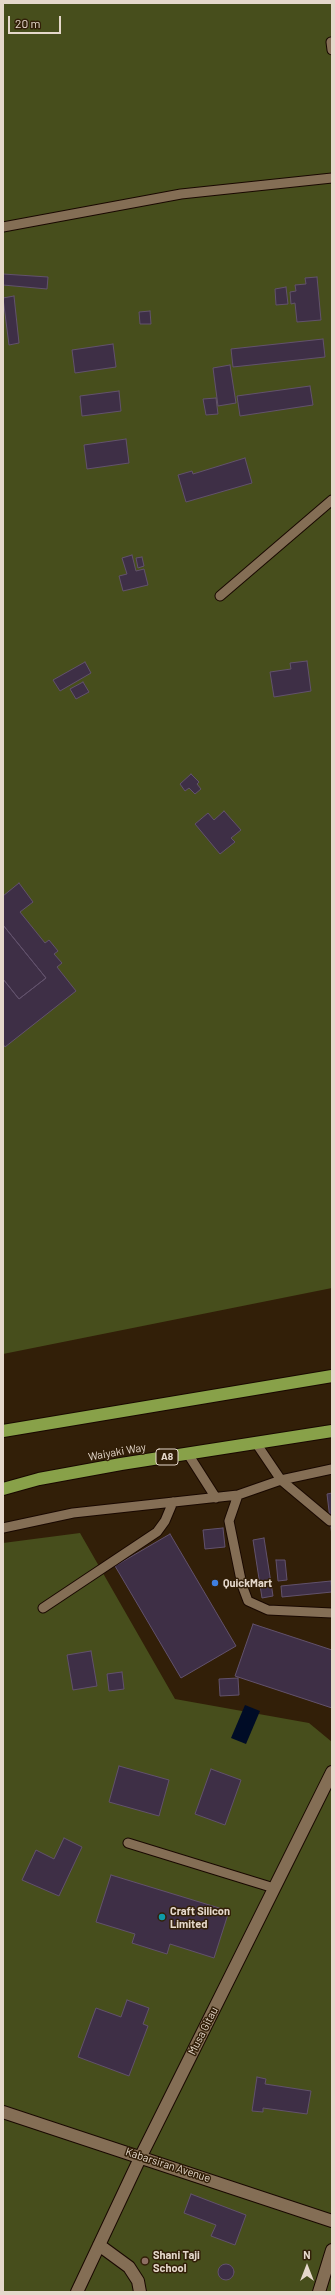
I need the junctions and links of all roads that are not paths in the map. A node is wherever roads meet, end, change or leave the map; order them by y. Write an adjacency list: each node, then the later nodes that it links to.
1 (332, 178): 2 (lane)
2 (3, 227)
3 (332, 500): 4 (lane)
4 (220, 596)
5 (332, 1376): 7 (highway)
6 (332, 1430): 8 (highway, Waiyaki Way / A8)
7 (3, 1431)
8 (256, 1443): 9 (highway, Waiyaki Way / A8); 11 (lane)
9 (188, 1454): 12 (highway, Waiyaki Way / A8); 14 (lane)
10 (332, 1468): 11 (lane)
11 (281, 1480): 13 (lane); 16 (lane)
12 (3, 1489)
13 (238, 1495): 14 (lane); 19 (lane)
14 (216, 1498): 15 (lane)
15 (173, 1502): 17 (lane); 18 (lane)
16 (330, 1520)
17 (3, 1528)
18 (44, 1608)
19 (332, 1613)
20 (332, 1772): 22 (street, Musa Gitau)
21 (128, 1843): 22 (lane)
22 (274, 1888): 24 (street, Musa Gitau)
23 (3, 2112): 24 (street, Kabarsiran Avenue)
24 (140, 2156): 25 (street, Kabarsiran Avenue); 26 (street, Musa Gitau)
25 (332, 2221)
26 (99, 2245): 28 (street, Musa Gitau); 29 (street)
27 (332, 2250): 30 (street)
28 (77, 2292)
29 (140, 2292)
30 (319, 2292)

